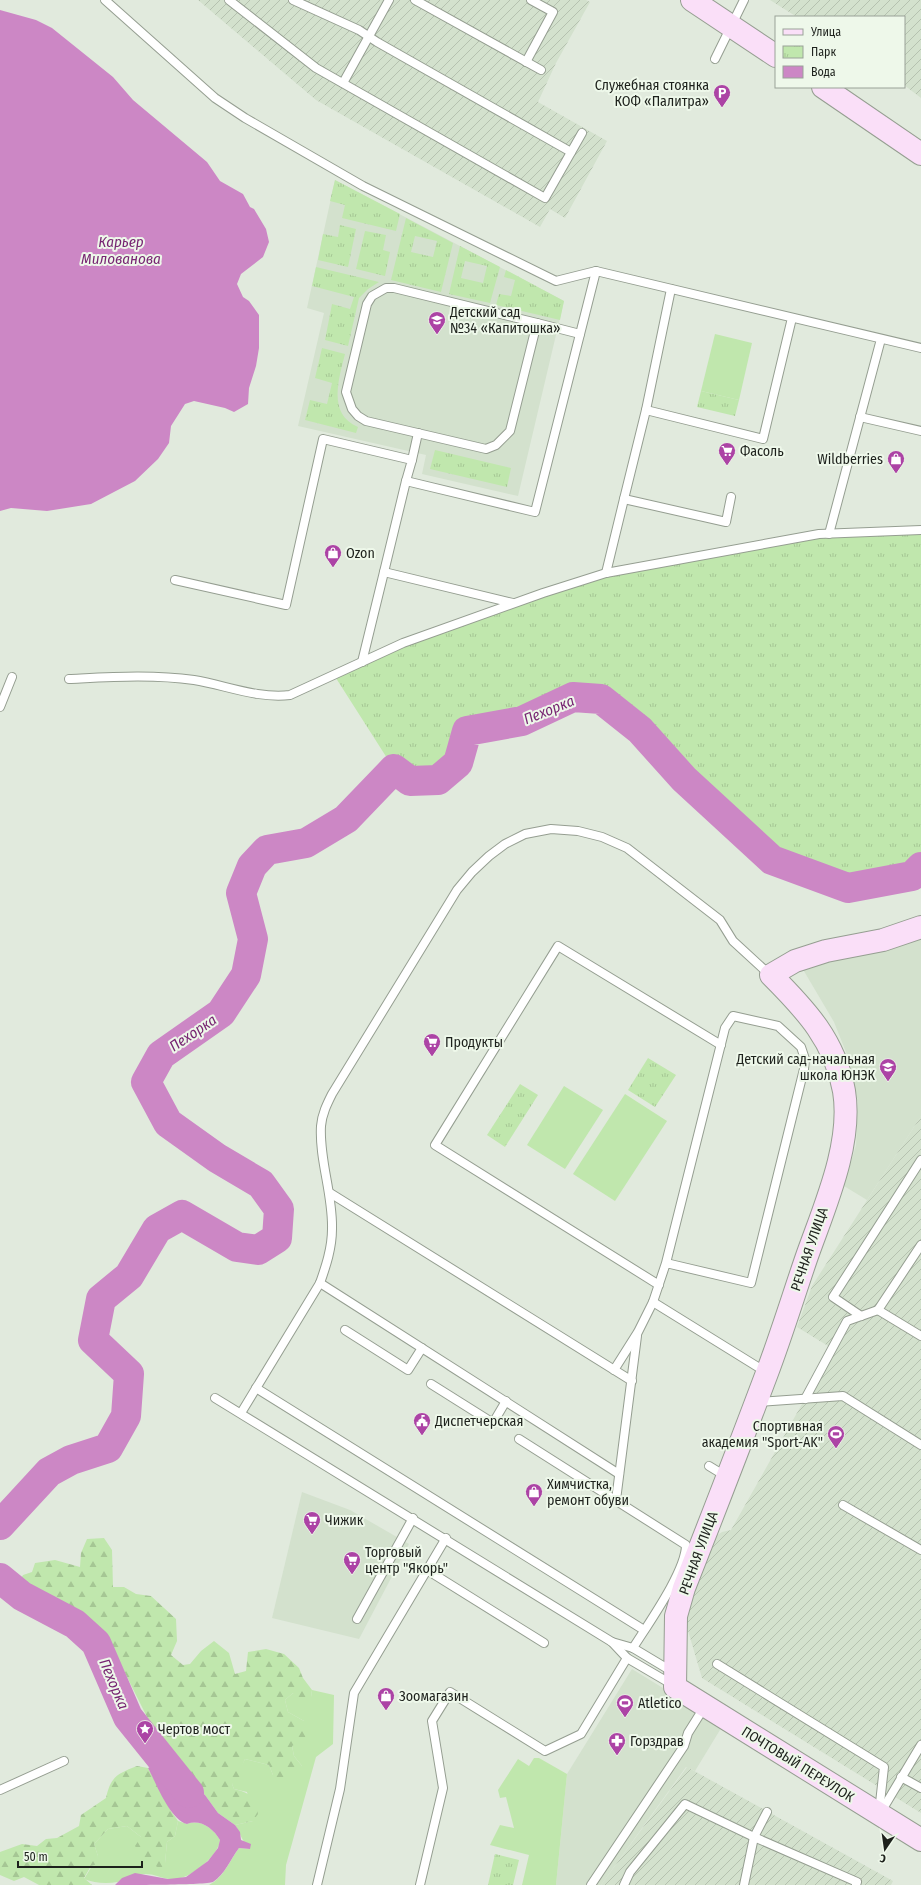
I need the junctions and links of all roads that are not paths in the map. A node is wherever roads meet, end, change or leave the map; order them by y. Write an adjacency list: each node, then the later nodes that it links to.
1 (105, 0): 20 (lane)
2 (229, 0): 15 (lane)
3 (294, 0): 10 (lane)
4 (389, 0): 10 (lane)
5 (416, 0): 13 (lane)
6 (531, 0): 13 (lane)
7 (692, 0): 9 (street)
8 (744, 0): 9 (lane)
9 (731, 26): 11 (street); 12 (lane)
10 (369, 36): 15 (lane); 18 (lane)
11 (775, 55)
12 (715, 59)
13 (526, 62): 14 (lane)
14 (541, 70)
15 (343, 84): 18 (lane)
16 (824, 88): 19 (street)
17 (582, 133): 18 (lane)
18 (571, 152)
19 (921, 154)
20 (596, 271): 21 (lane); 24 (lane)
21 (671, 289): 22 (lane); 27 (lane)
22 (792, 318): 25 (lane); 27 (lane)
23 (537, 323): 24 (lane); 30 (lane); 30 (lane)
24 (580, 334): 32 (lane)
25 (880, 339): 26 (lane); 28 (lane)
26 (921, 348)
27 (646, 410): 34 (lane)
28 (860, 417): 29 (lane); 36 (lane)
29 (921, 431)
30 (418, 433): 31 (lane)
31 (412, 460): 32 (lane); 39 (lane)
32 (406, 481): 37 (lane)
33 (731, 497): 34 (lane)
34 (624, 499): 38 (lane)
35 (921, 530): 36 (lane)
36 (829, 534): 38 (lane)
37 (384, 572): 40 (lane); 41 (lane)
38 (606, 573): 40 (lane)
39 (175, 580)
40 (513, 603): 41 (lane)
41 (362, 662): 43 (lane)
42 (12, 677): 44 (lane)
43 (68, 679)
44 (0, 707)
45 (915, 931): 46 (street)
46 (771, 975): 49 (lane); 62 (street, РЕЧНАЯ УЛИЦА)
47 (721, 1045): 51 (lane); 51 (lane); 53 (lane)
48 (921, 1160): 56 (lane)
49 (330, 1193): 52 (lane); 61 (lane)
50 (921, 1245): 55 (lane)
51 (666, 1263): 53 (lane)
52 (320, 1283): 60 (lane); 65 (lane)
53 (659, 1285): 54 (lane)
54 (653, 1302): 58 (lane); 62 (lane)
55 (878, 1310): 56 (lane); 59 (lane)
56 (861, 1316): 67 (lane)
57 (345, 1330): 60 (lane)
58 (638, 1332): 61 (lane); 63 (lane)
59 (921, 1336)
60 (422, 1348): 68 (lane)
61 (614, 1370): 63 (lane)
62 (767, 1373): 69 (street, РЕЧНАЯ УЛИЦА)
63 (632, 1381): 73 (lane)
64 (431, 1384): 68 (lane)
65 (256, 1388): 70 (lane); 81 (lane)
66 (216, 1398): 70 (lane)
67 (805, 1399): 69 (lane); 72 (lane)
68 (506, 1401): 73 (lane)
69 (756, 1402): 87 (street, РЕЧНАЯ УЛИЦА)
70 (241, 1413): 76 (lane)
71 (519, 1439): 74 (lane)
72 (921, 1445)
73 (619, 1474): 74 (lane)
74 (616, 1500): 81 (lane)
75 (843, 1505): 78 (lane)
76 (413, 1518): 77 (lane); 80 (lane)
77 (446, 1538): 79 (lane); 82 (lane)
78 (921, 1550)
79 (427, 1570): 83 (lane); 98 (lane)
80 (358, 1619)
81 (644, 1630): 84 (lane)
82 (612, 1642): 84 (lane); 85 (lane)
83 (544, 1643)
84 (633, 1648): 87 (lane)
85 (627, 1658): 87 (lane); 99 (lane)
86 (717, 1664): 95 (lane)
87 (675, 1680): 88 (street, ПОЧТОВЫЙ ПЕРЕУЛОК)
88 (705, 1706): 95 (street, ПОЧТОВЫЙ ПЕРЕУЛОК); 100 (lane)
89 (921, 1745): 91 (lane)
90 (64, 1760): 93 (lane)
91 (901, 1777): 92 (lane); 95 (lane)
92 (921, 1788)
93 (0, 1790)
94 (767, 1812): 96 (lane)
95 (879, 1814): 97 (street, ПОЧТОВЫЙ ПЕРЕУЛОК)
96 (754, 1837): 101 (lane); 102 (lane); 103 (lane)
97 (921, 1840)
98 (318, 1885)
99 (420, 1885)
100 (591, 1885)
101 (624, 1885)
102 (744, 1885)
103 (856, 1885)

